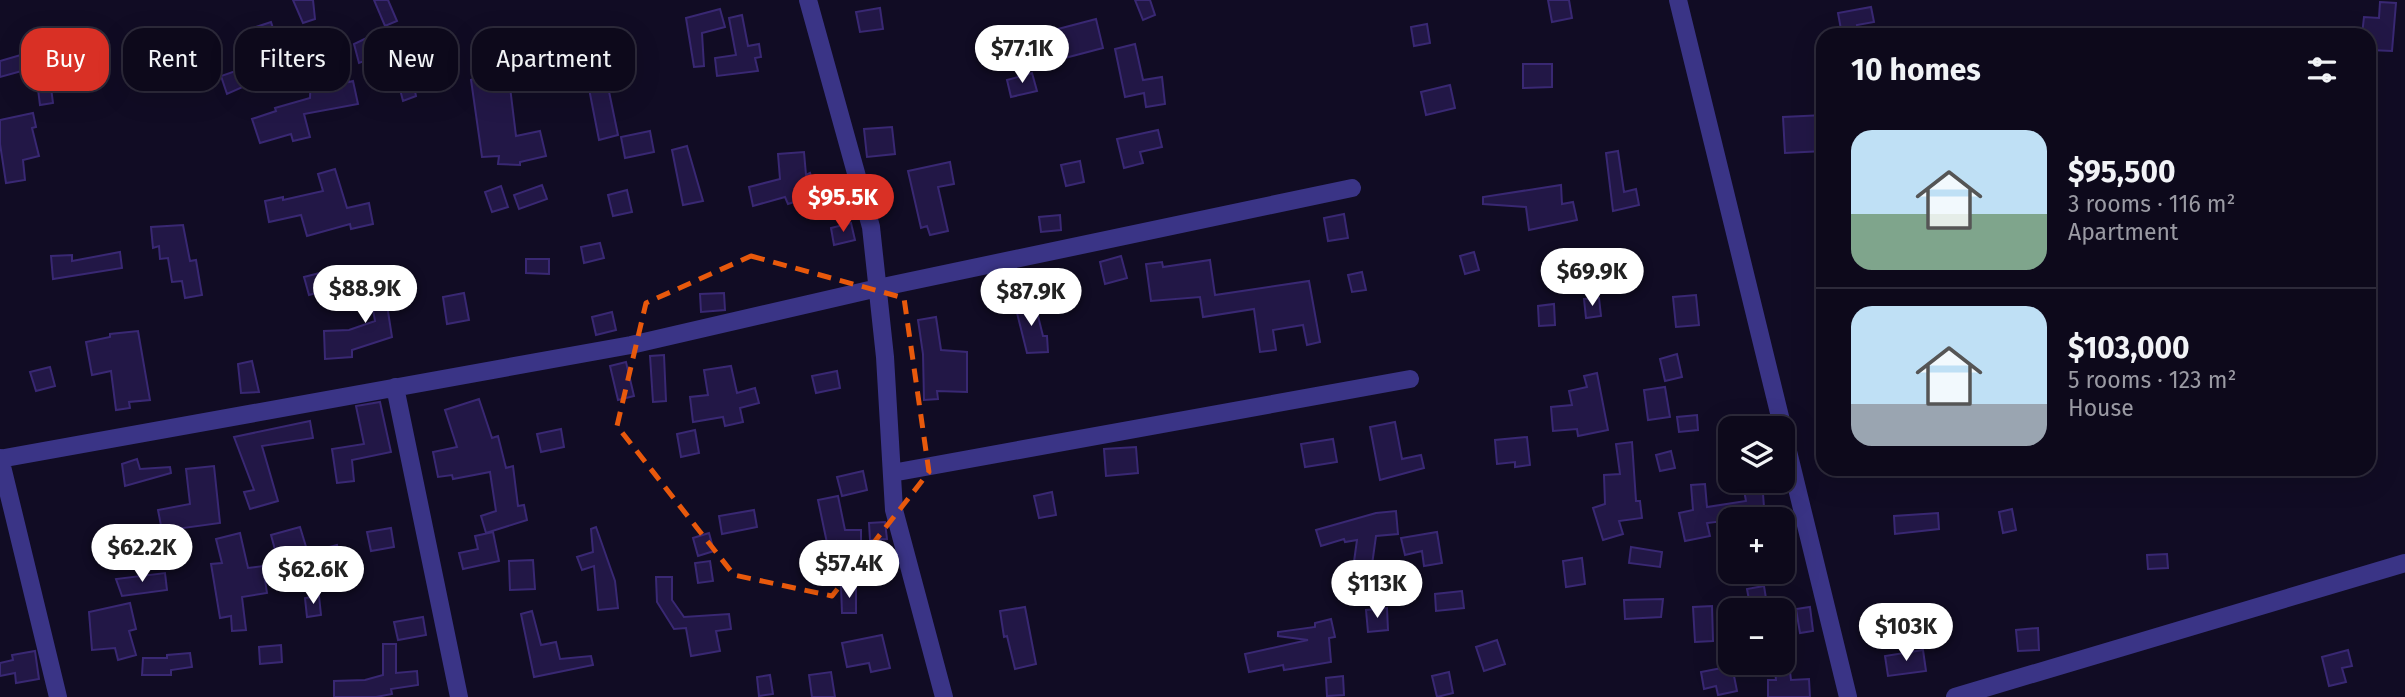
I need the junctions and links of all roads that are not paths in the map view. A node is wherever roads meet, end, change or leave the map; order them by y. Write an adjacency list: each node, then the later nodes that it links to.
1 (808, 0): 4 (street)
2 (1678, 0): 7 (street)
3 (1352, 188): 4 (street)
4 (878, 288): 6 (street); 9 (street)
5 (1410, 379): 9 (street)
6 (394, 387): 8 (street); 13 (street)
7 (1780, 416)
8 (0, 459): 12 (street)
9 (892, 473): 14 (street)
10 (1795, 479): 15 (street)
11 (2405, 563): 16 (street)
12 (58, 697)
13 (459, 697)
14 (944, 697)
15 (1848, 697)
16 (1955, 697)

